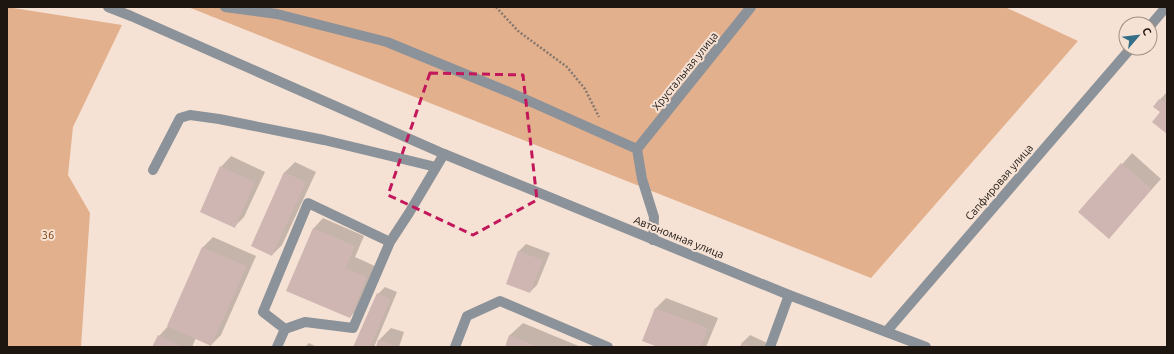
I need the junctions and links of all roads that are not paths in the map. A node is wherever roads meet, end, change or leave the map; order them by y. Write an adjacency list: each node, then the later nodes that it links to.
1 (108, 7): 8 (street, Автономная улица)
2 (225, 7): 7 (street)
3 (751, 7): 7 (street, Хрустальная улица)
4 (1166, 7): 5 (street)
5 (1158, 16)
6 (1124, 56): 15 (street, Сапфировая улица)
7 (637, 149): 11 (street)
8 (444, 154): 9 (street); 11 (street, Автономная улица)
9 (436, 167): 10 (street); 12 (street)
10 (153, 170)
11 (653, 240): 13 (street, Автономная улица)
12 (390, 242): 14 (street); 14 (street)
13 (789, 294): 15 (street, Автономная улица); 19 (street)
14 (285, 329): 16 (street)
15 (886, 332): 20 (street, Автономная улица)
16 (277, 347)
17 (455, 347): 18 (street)
18 (608, 347)
19 (770, 347)
20 (926, 347)

